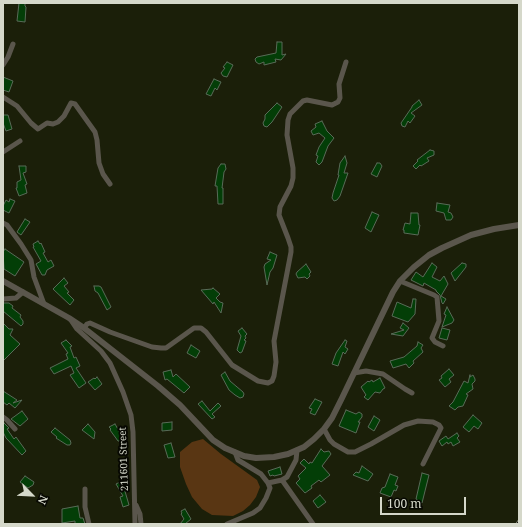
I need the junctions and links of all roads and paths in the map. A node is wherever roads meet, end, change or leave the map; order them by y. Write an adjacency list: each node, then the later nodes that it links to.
1 (13, 44): 3 (street)
2 (346, 62): 16 (street)
3 (3, 65)
4 (3, 97): 7 (street)
5 (20, 141): 6 (street)
6 (3, 152)
7 (110, 184)
8 (3, 223): 14 (street)
9 (519, 225): 11 (street)
10 (3, 281): 12 (street)
11 (400, 281): 17 (street); 18 (street)
12 (23, 292): 13 (street); 14 (street)
13 (3, 299)
14 (44, 304): 15 (street)
15 (69, 318): 16 (street); 29 (street, 211601 Street)
16 (84, 328): 24 (street)
17 (443, 346)
18 (354, 373): 19 (street); 22 (street)
19 (412, 392)
20 (3, 417): 21 (street)
21 (15, 429)
22 (324, 429): 23 (street); 25 (street)
23 (296, 450): 24 (street); 26 (street)
24 (235, 452): 27 (street)
25 (423, 464)
26 (282, 480): 27 (street); 34 (street)
27 (268, 483): 33 (street)
28 (85, 489): 30 (street)
29 (135, 502): 31 (street, 211601 Street); 32 (street)
30 (89, 524)
31 (135, 524)
32 (141, 524)
33 (228, 524)
34 (313, 524)

